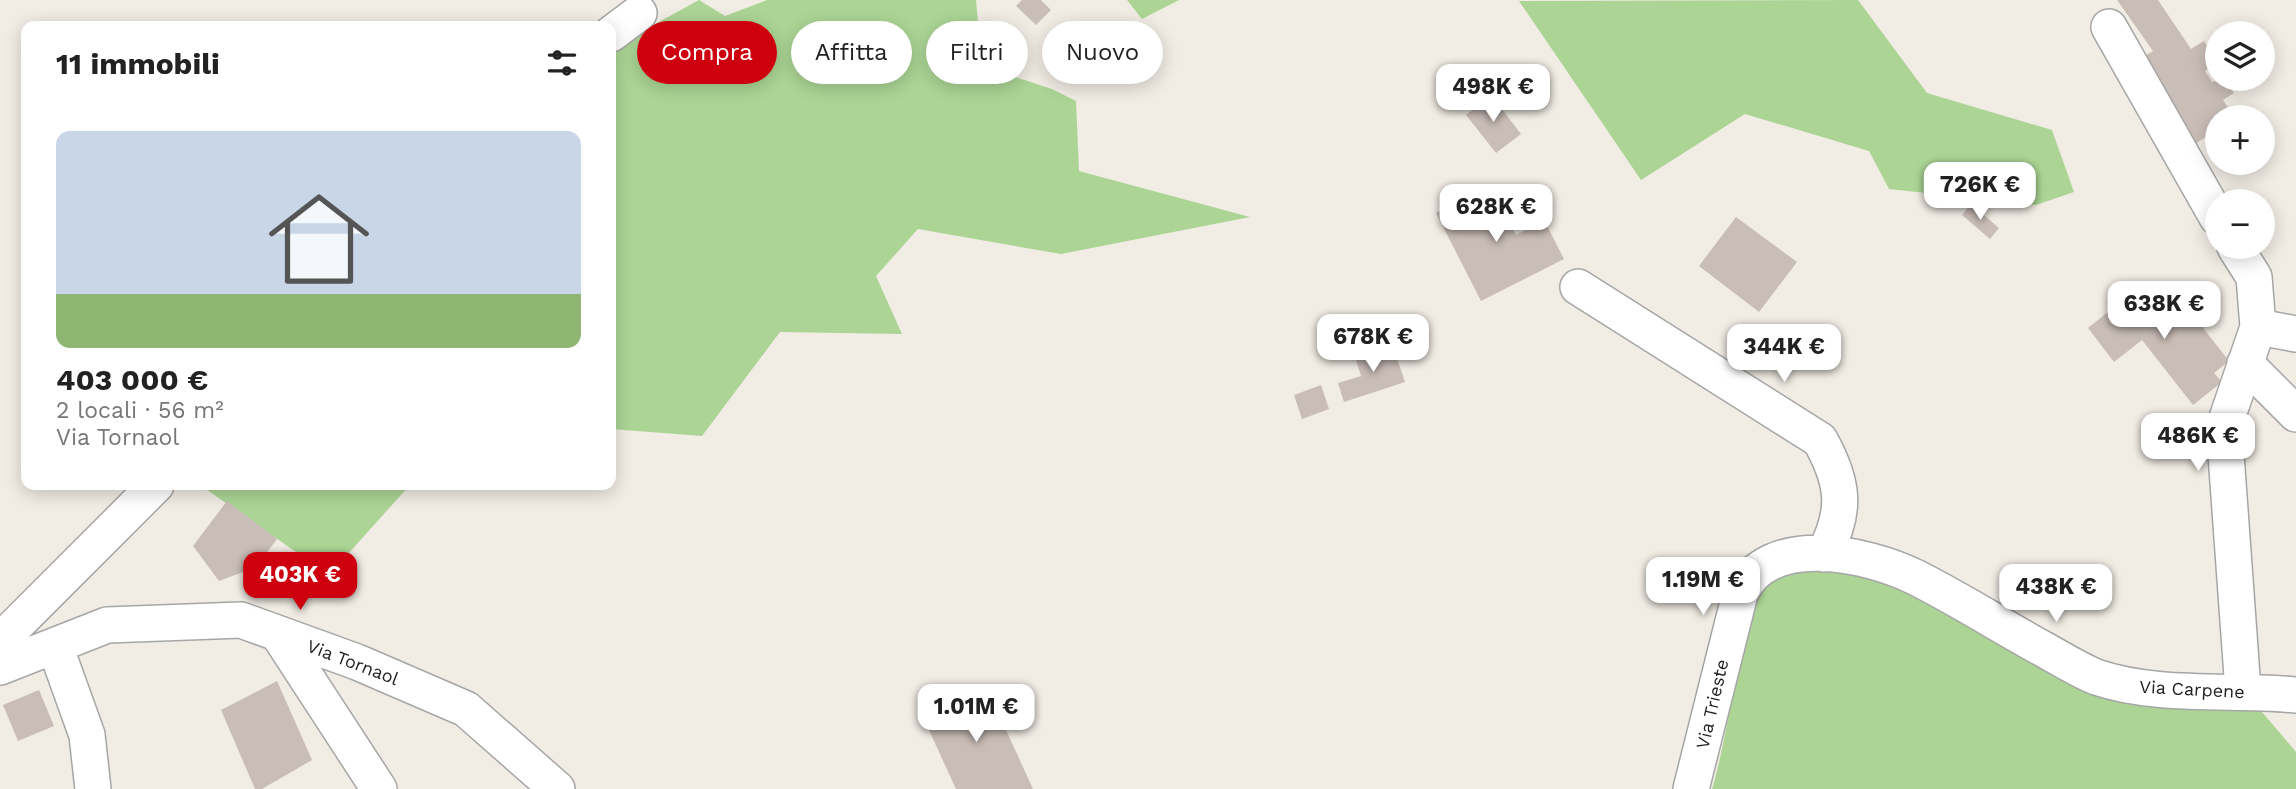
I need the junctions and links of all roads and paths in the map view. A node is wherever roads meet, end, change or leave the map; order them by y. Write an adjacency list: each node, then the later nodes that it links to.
1 (639, 13): 3 (street)
2 (2109, 27): 4 (street)
3 (616, 30)
4 (2205, 196)
5 (2243, 259): 7 (street)
6 (1578, 287): 12 (street)
7 (2258, 327): 8 (street); 9 (street)
8 (2296, 334)
9 (2245, 363): 10 (street); 17 (street)
10 (2296, 414)
11 (151, 490): 14 (street)
12 (1824, 554): 17 (street, Via Carpene); 22 (street, Via Trieste)
13 (278, 634): 15 (street, Via Tornaol); 20 (street); 21 (street, Via Tornaol)
14 (0, 641)
15 (55, 646): 16 (street, Via Tornaol); 19 (street)
16 (0, 667)
17 (2243, 690): 18 (street, Via Carpene)
18 (2296, 695)
19 (93, 789)
20 (379, 789)
21 (556, 789)
22 (1691, 789)

